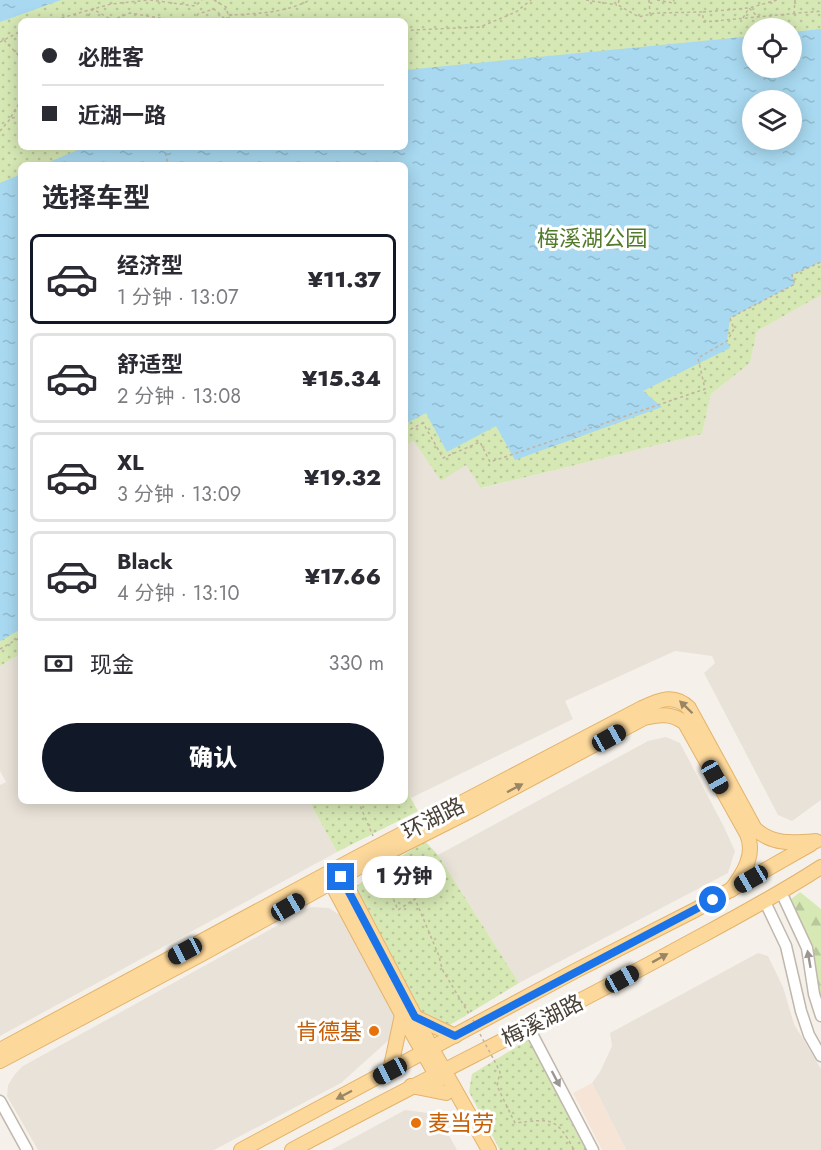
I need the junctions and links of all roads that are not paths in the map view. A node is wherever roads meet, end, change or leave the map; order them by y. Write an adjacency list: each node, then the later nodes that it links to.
1 (818, 840): 2 (main road, 环湖路, one-way to 2); 5 (main road, 梅溪湖路)
2 (381, 850): 4 (main road, 环湖路); 5 (main road, 环湖路, one-way to 5)
3 (821, 867): 6 (main road, 梅溪湖路)
4 (334, 875): 8 (main road); 13 (main road, 环湖路)
5 (730, 890): 11 (main road, 梅溪湖路)
6 (781, 892): 7 (main road, 梅溪湖路); 9 (street, one-way to 6)
7 (765, 902): 10 (main road, 梅溪湖路, one-way to 7); 14 (street)
8 (408, 1016): 11 (main road); 12 (main road); 17 (main road)
9 (821, 1016)
10 (529, 1028): 15 (main road, 梅溪湖路); 29 (street, one-way to 29)
11 (455, 1036): 12 (main road, 梅溪湖路)
12 (428, 1051): 17 (main road, 梅溪湖路); 18 (main road)
13 (3, 1056): 16 (street)
14 (821, 1056)
15 (461, 1061): 18 (main road, 梅溪湖路); 20 (main road)
16 (0, 1068)
17 (390, 1071): 25 (main road, 梅溪湖路, one-way to 25)
18 (439, 1071): 19 (main road, 梅溪湖路); 20 (main road)
19 (411, 1086): 20 (main road); 26 (main road, 梅溪湖路)
20 (450, 1091): 27 (main road); 28 (main road)
21 (0, 1101): 24 (street)
22 (0, 1112): 23 (street)
23 (21, 1150)
24 (27, 1150)
25 (241, 1150)
26 (292, 1150)
27 (478, 1150)
28 (489, 1150)
29 (593, 1150)

